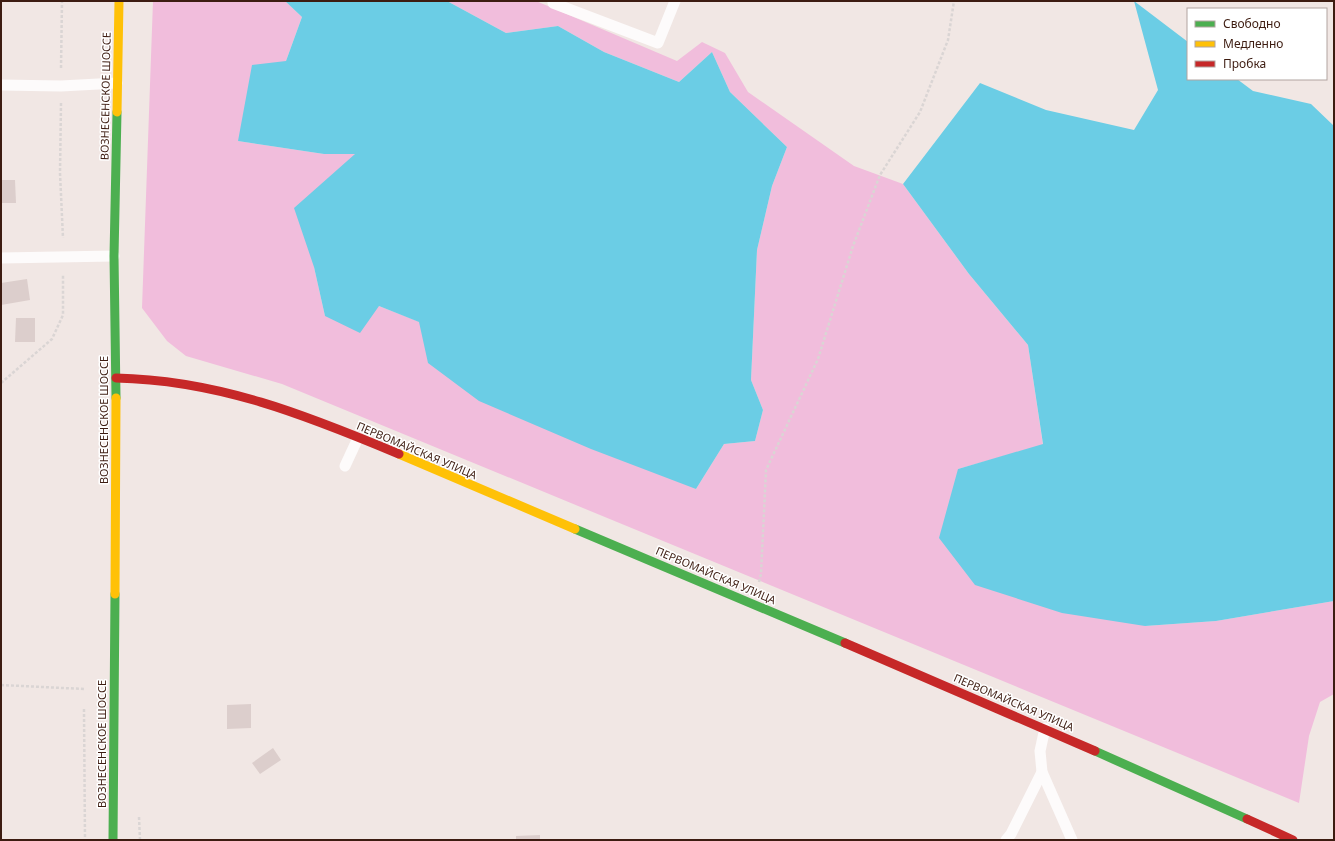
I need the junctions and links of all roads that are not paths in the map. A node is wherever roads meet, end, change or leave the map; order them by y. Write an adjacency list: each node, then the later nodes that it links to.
1 (119, 1): 4 (street, ВОЗНЕСЕНСКОЕ ШОССЕ)
2 (675, 1): 3 (lane)
3 (553, 3)
4 (117, 83): 5 (lane); 6 (street, ВОЗНЕСЕНСКОЕ ШОССЕ)
5 (1, 85)
6 (114, 256): 7 (lane); 8 (street, ВОЗНЕСЕНСКОЕ ШОССЕ)
7 (1, 258)
8 (116, 378): 9 (street, ПЕРВОМАЙСКАЯ УЛИЦА); 13 (street, ВОЗНЕСЕНСКОЕ ШОССЕ)
9 (358, 438): 10 (lane); 11 (street, ПЕРВОМАЙСКАЯ УЛИЦА)
10 (345, 466)
11 (1045, 728): 12 (lane); 16 (street, ПЕРВОМАЙСКАЯ УЛИЦА)
12 (1042, 772): 14 (lane); 15 (lane)
13 (113, 840)
14 (1006, 840)
15 (1072, 840)
16 (1293, 840)

